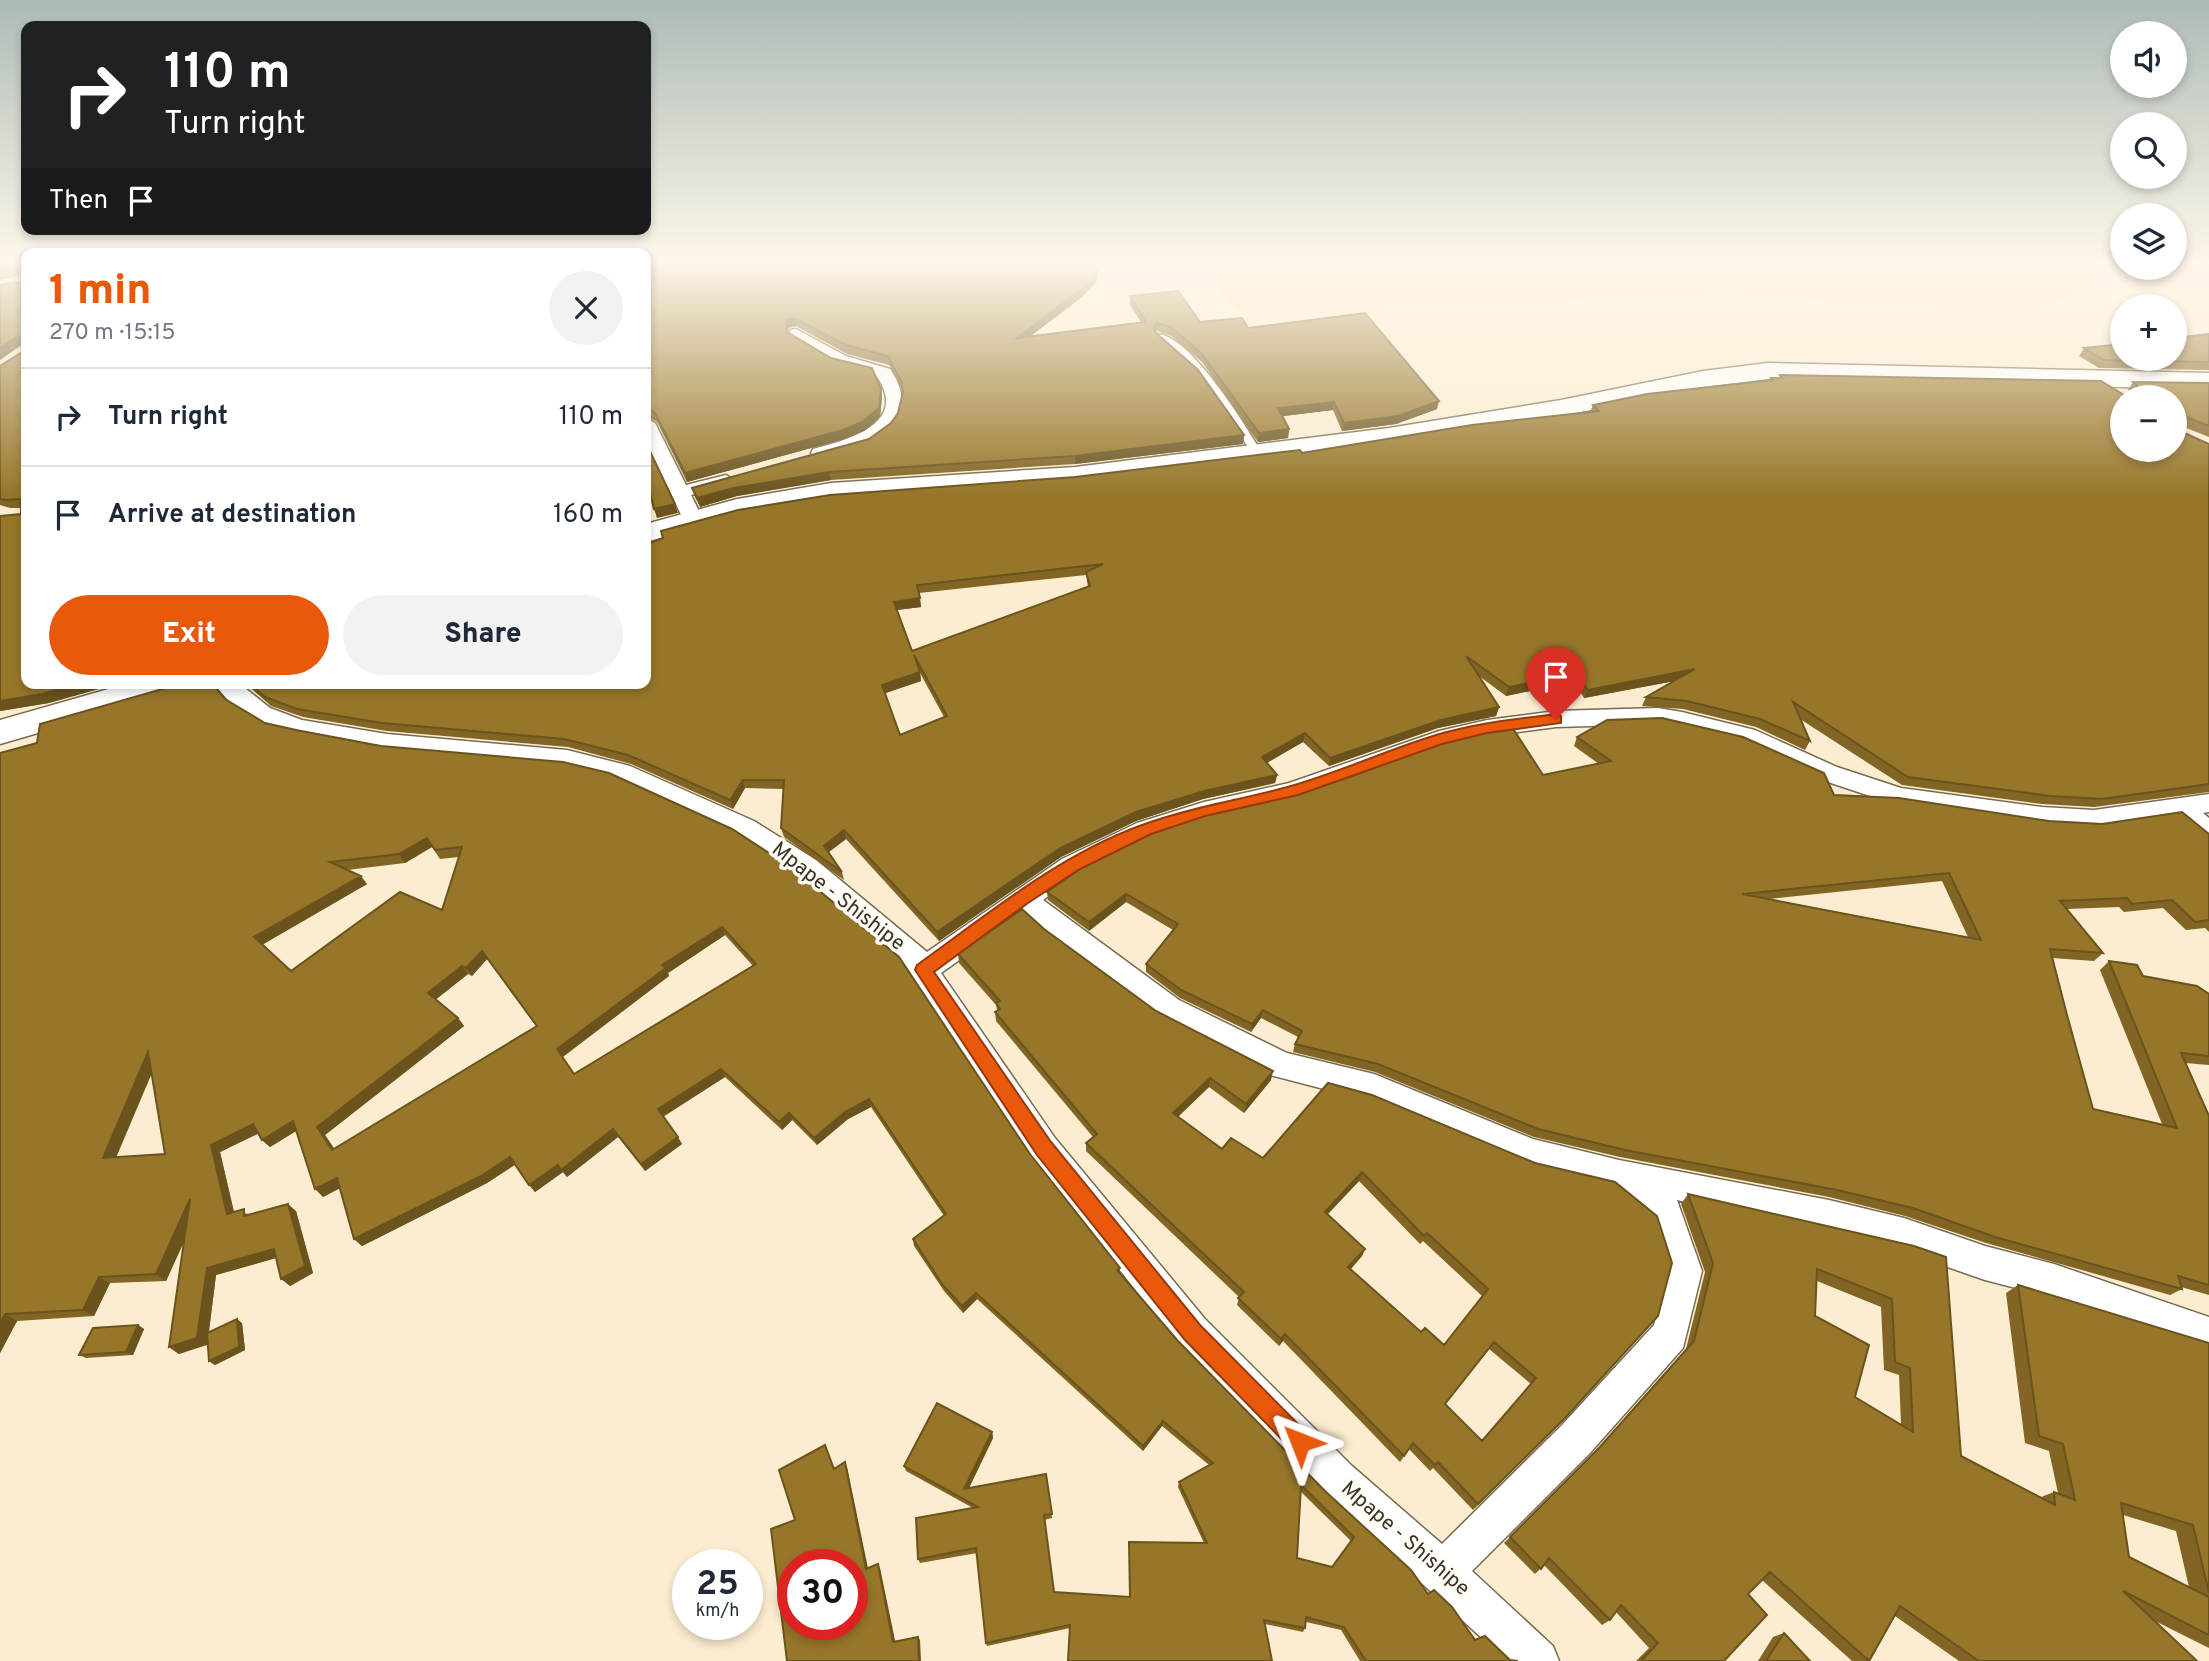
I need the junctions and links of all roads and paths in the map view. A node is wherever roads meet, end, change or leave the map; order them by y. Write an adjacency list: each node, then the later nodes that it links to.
1 (805, 340): 8 (street)
2 (1165, 340): 7 (lane)
3 (2094, 377): 4 (street); 5 (street); 7 (street)
4 (2209, 382)
5 (2110, 388)
6 (651, 433): 10 (street)
7 (1257, 453): 11 (street)
8 (800, 458)
9 (748, 475): 10 (street)
10 (681, 492): 11 (street)
11 (693, 519): 12 (street)
12 (651, 532)
13 (148, 689): 15 (street)
14 (231, 689): 20 (street, Mpape - Shishipe)
15 (0, 732)
16 (2209, 803): 17 (street)
17 (2177, 806): 18 (street); 19 (street)
18 (2209, 833)
19 (1022, 898): 20 (street); 21 (street)
20 (923, 970): 23 (street, Mpape - Shishipe)
21 (1619, 1175): 22 (street); 23 (street)
22 (2209, 1335)
23 (1443, 1572): 24 (street, Mpape - Shishipe)
24 (1538, 1661)

